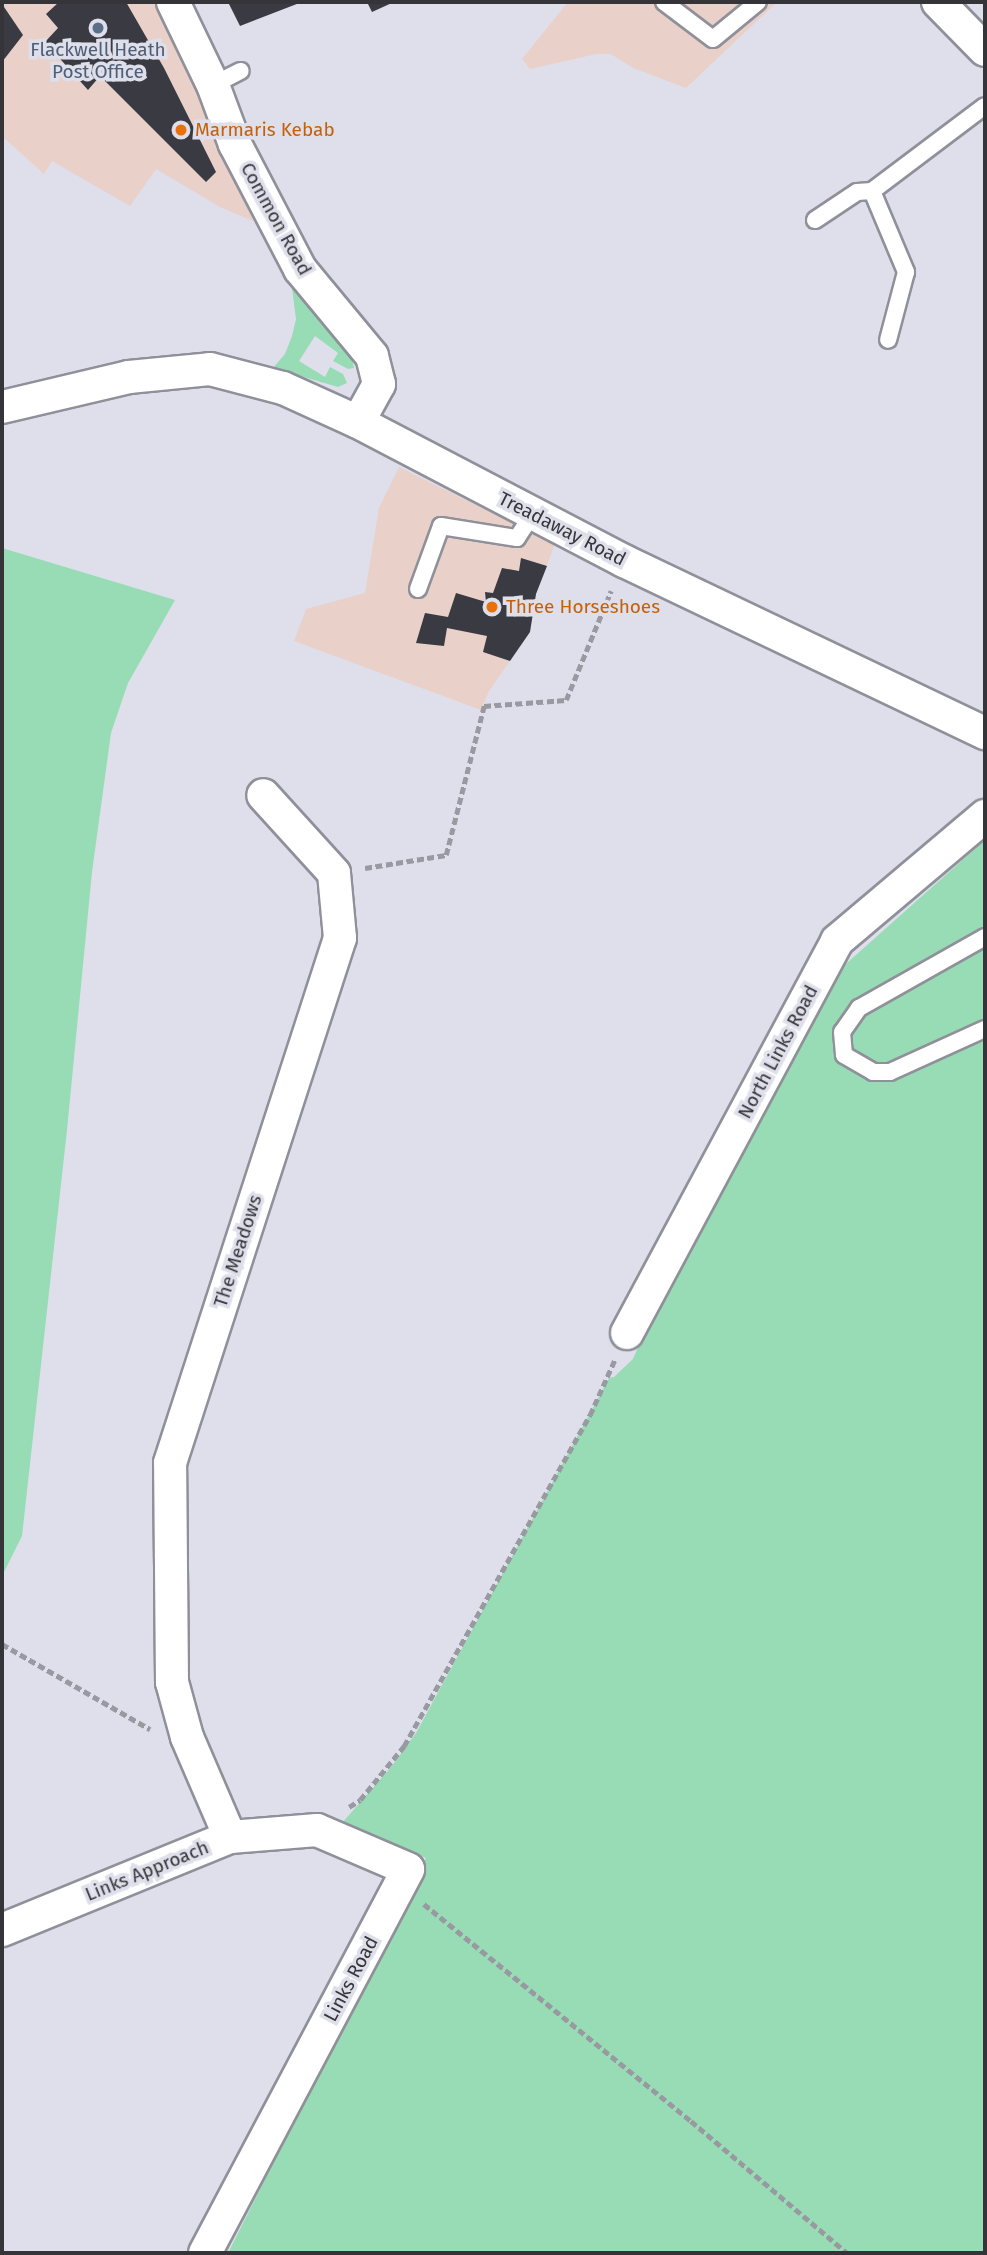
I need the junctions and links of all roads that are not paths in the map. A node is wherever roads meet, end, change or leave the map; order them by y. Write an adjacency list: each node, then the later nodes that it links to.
1 (173, 2): 7 (street, Common Road)
2 (664, 2): 3 (lane)
3 (758, 2)
4 (938, 2): 5 (street)
5 (985, 50)
6 (241, 71): 7 (lane)
7 (212, 85): 13 (street, Common Road)
8 (985, 106): 9 (lane)
9 (872, 191): 10 (lane); 11 (lane)
10 (815, 220)
11 (888, 340)
12 (2, 407): 13 (street, Treadaway Road)
13 (358, 422): 14 (street, Treadaway Road)
14 (533, 513): 15 (lane); 16 (street, Treadaway Road)
15 (418, 589)
16 (985, 733)
17 (263, 795): 22 (street, The Meadows)
18 (985, 816): 21 (street, North Links Road)
19 (985, 937): 20 (lane)
20 (985, 1030)
21 (627, 1333)
22 (175, 1736): 23 (street, Links Approach)
23 (230, 1838): 24 (street, Links Approach); 25 (street, Links Road)
24 (2, 1930)
25 (205, 2253)

